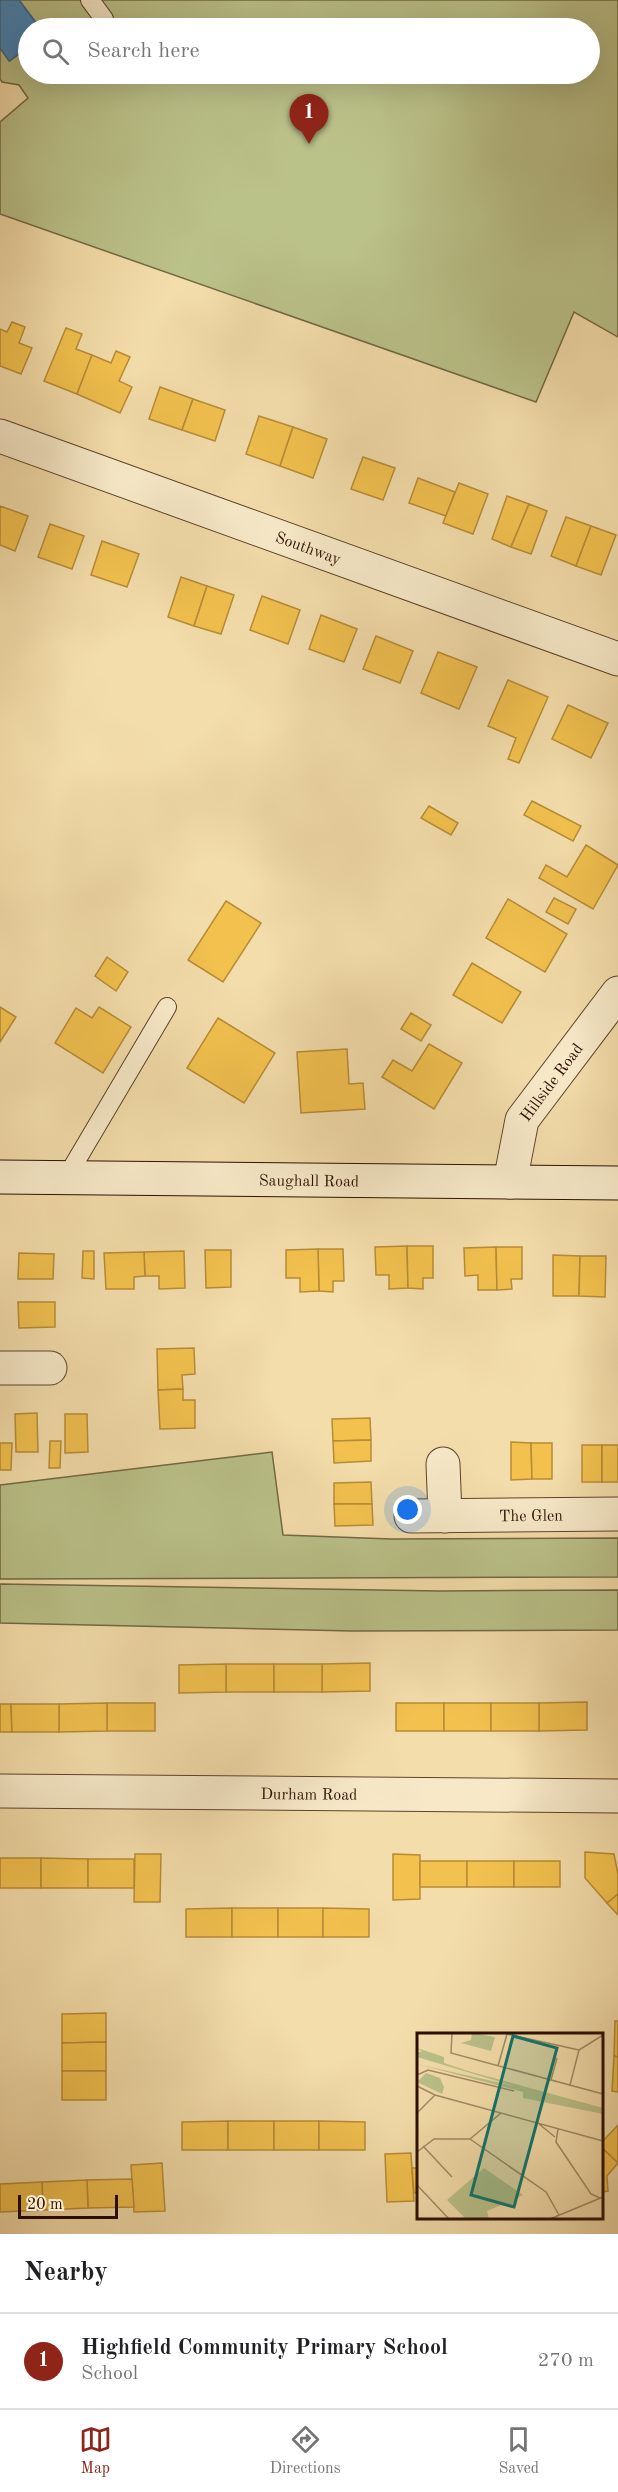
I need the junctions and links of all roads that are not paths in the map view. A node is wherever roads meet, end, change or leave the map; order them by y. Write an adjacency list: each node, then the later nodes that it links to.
1 (90, 0): 2 (lane)
2 (103, 18)
3 (0, 436): 4 (street, Southway)
4 (618, 659)
5 (618, 993): 9 (street, Hillside Road)
6 (167, 1007): 8 (lane)
7 (0, 1177): 8 (street, Saughall Road)
8 (66, 1178): 9 (street, Saughall Road)
9 (510, 1182): 10 (street, Saughall Road)
10 (618, 1183)
11 (0, 1368): 12 (street)
12 (50, 1368)
13 (442, 1464): 16 (street)
14 (618, 1514): 16 (street, The Glen)
15 (411, 1516): 16 (street, The Glen)
16 (445, 1516)
17 (0, 1791): 18 (street, Durham Road)
18 (618, 1796)

